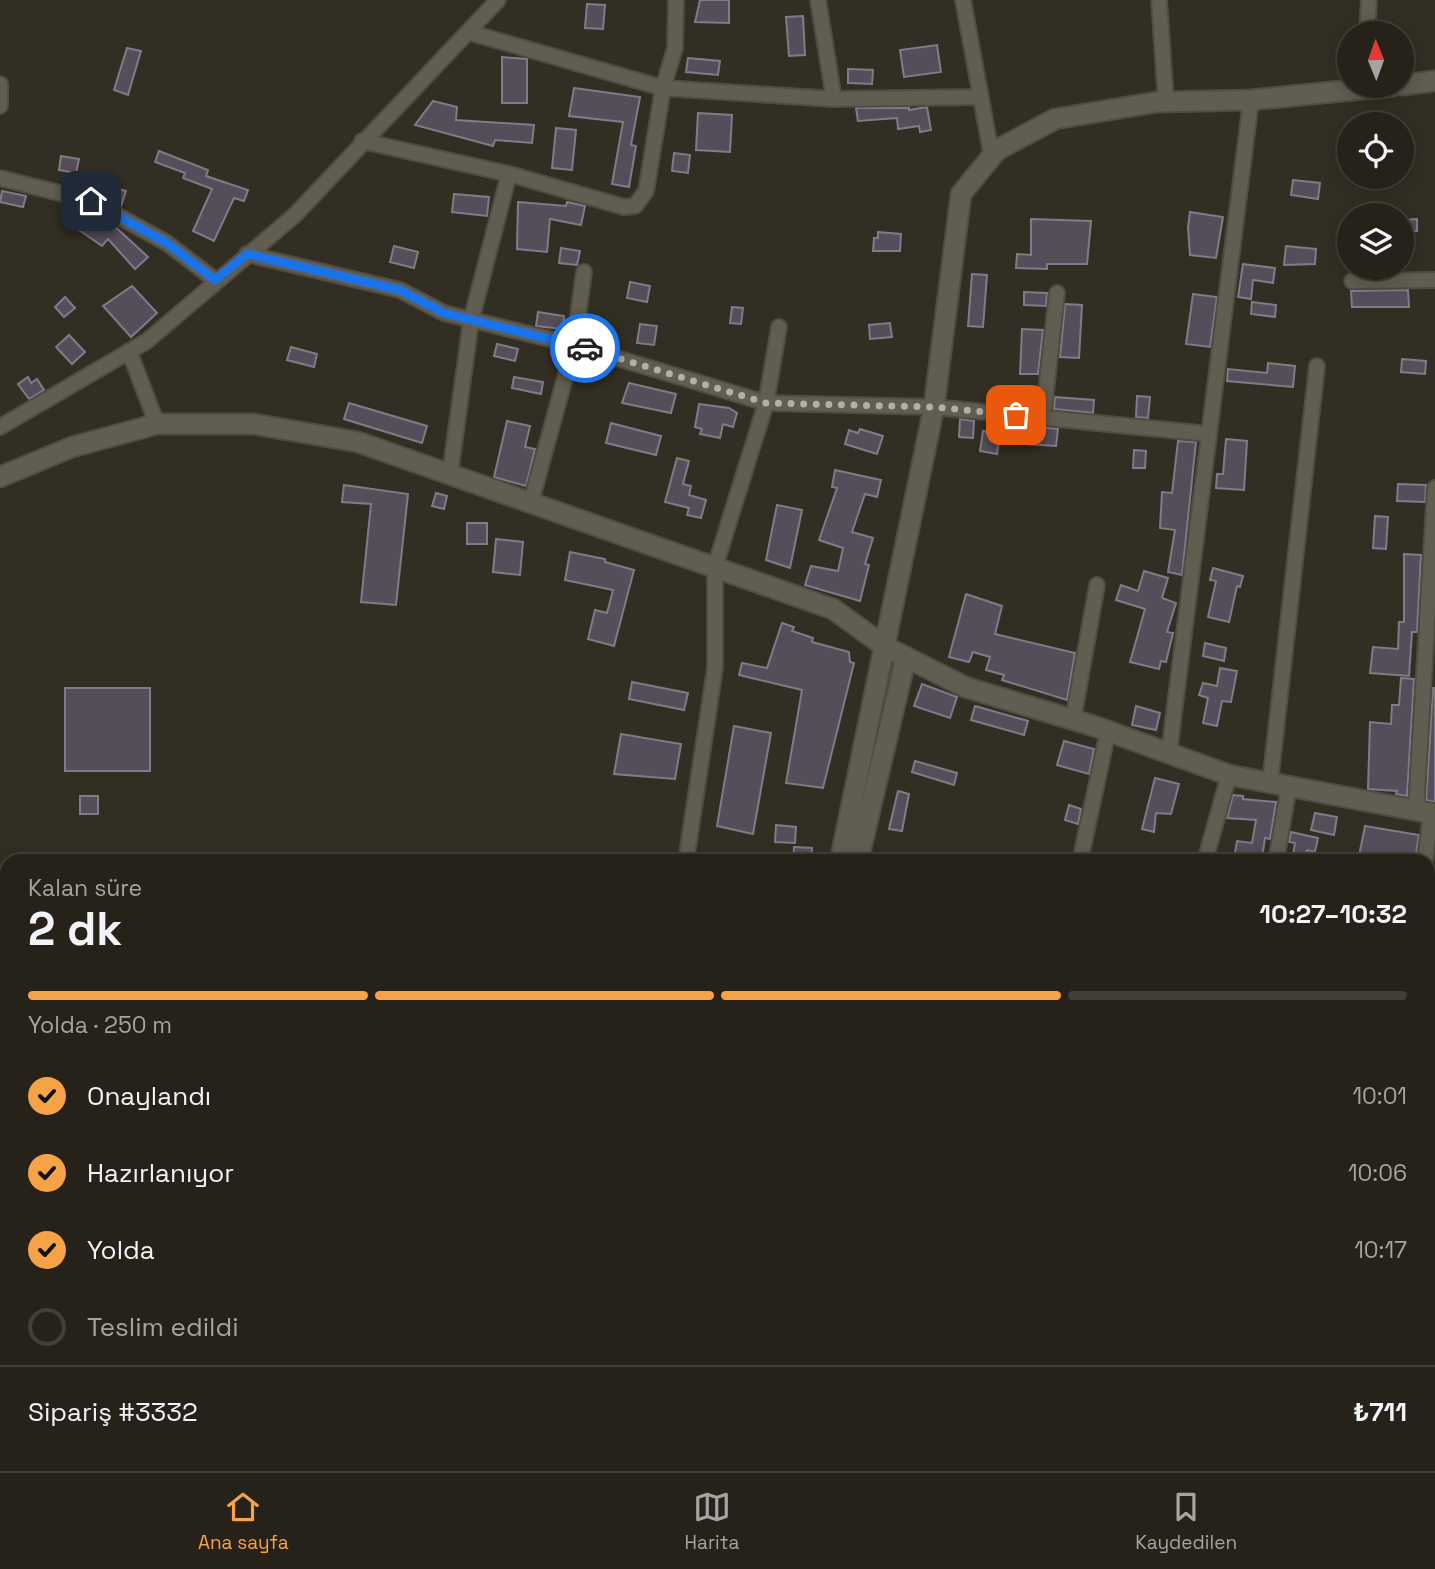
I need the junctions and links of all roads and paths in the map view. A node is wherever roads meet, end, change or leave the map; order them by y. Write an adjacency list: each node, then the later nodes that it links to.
1 (498, 0): 8 (street)
2 (676, 0): 12 (street)
3 (818, 0): 15 (street)
4 (963, 0): 14 (street)
5 (1159, 0): 17 (street)
6 (1369, 0): 7 (street)
7 (1368, 21)
8 (468, 32): 12 (street); 19 (street)
9 (1435, 81): 11 (main road)
10 (0, 84): 18 (street)
11 (1414, 84)
12 (663, 88): 15 (street); 21 (street)
13 (1337, 90): 16 (main road)
14 (981, 97): 15 (street); 20 (street)
15 (834, 99)
16 (1251, 100): 17 (main road); 39 (street)
17 (1166, 102): 20 (main road)
18 (0, 106)
19 (362, 141): 21 (street); 23 (street)
20 (992, 158): 35 (main road)
21 (509, 174): 29 (street)
22 (0, 178): 25 (street)
23 (247, 254): 25 (street); 29 (street)
24 (584, 272): 31 (street)
25 (215, 280): 32 (street)
26 (1435, 280): 27 (street)
27 (1352, 281)
28 (1057, 293): 36 (street)
29 (471, 321): 31 (street); 40 (street)
30 (779, 327): 34 (street)
31 (574, 345): 34 (street); 43 (street)
32 (129, 351): 37 (street); 38 (street)
33 (1317, 366): 52 (street)
34 (766, 403): 35 (street); 44 (street)
35 (934, 407): 36 (street); 46 (main road)
36 (1043, 418): 39 (street)
37 (157, 424): 40 (main road); 41 (main road)
38 (0, 427)
39 (1209, 434): 50 (street)
40 (450, 474): 43 (main road)
41 (0, 477)
42 (1435, 488): 53 (street)
43 (531, 502): 44 (main road)
44 (715, 567): 46 (main road); 54 (street)
45 (1097, 585): 48 (street)
46 (884, 646): 47 (main road); 55 (main road)
47 (906, 657): 48 (main road); 56 (main road)
48 (1073, 720): 49 (main road)
49 (1108, 731): 50 (main road); 57 (street)
50 (1169, 753): 51 (main road)
51 (1229, 775): 52 (main road); 58 (street)
52 (1280, 785): 53 (main road); 59 (street)
53 (1427, 813): 60 (street)
54 (687, 854)
55 (841, 854)
56 (860, 854)
57 (1082, 854)
58 (1207, 854)
59 (1276, 854)
60 (1425, 854)

